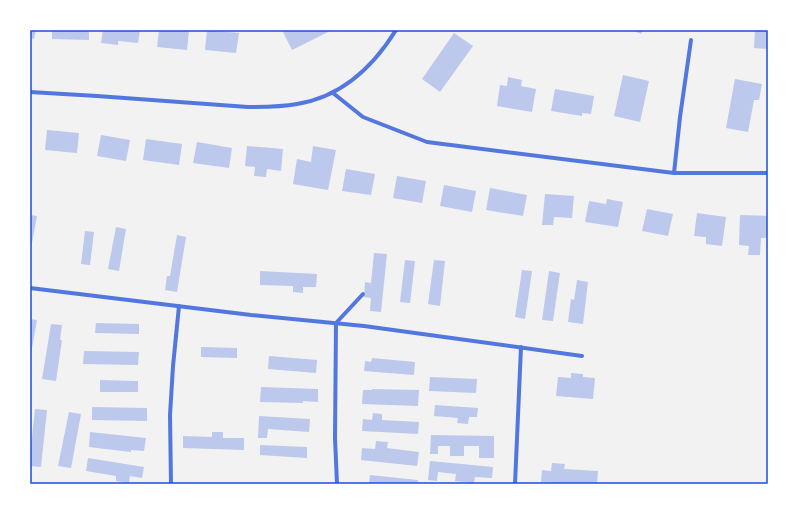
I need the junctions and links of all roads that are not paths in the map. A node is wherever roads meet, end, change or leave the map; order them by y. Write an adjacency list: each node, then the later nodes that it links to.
1 (396, 30): 4 (street)
2 (691, 40): 5 (street)
3 (30, 92): 4 (street)
4 (333, 93): 5 (street)
5 (674, 173): 6 (street)
6 (768, 173)
7 (30, 288): 9 (street)
8 (363, 294): 10 (street)
9 (179, 306): 10 (street); 13 (street)
10 (336, 323): 11 (street); 14 (street)
11 (521, 347): 12 (street); 15 (street)
12 (582, 356)
13 (171, 484)
14 (337, 484)
15 (515, 484)

